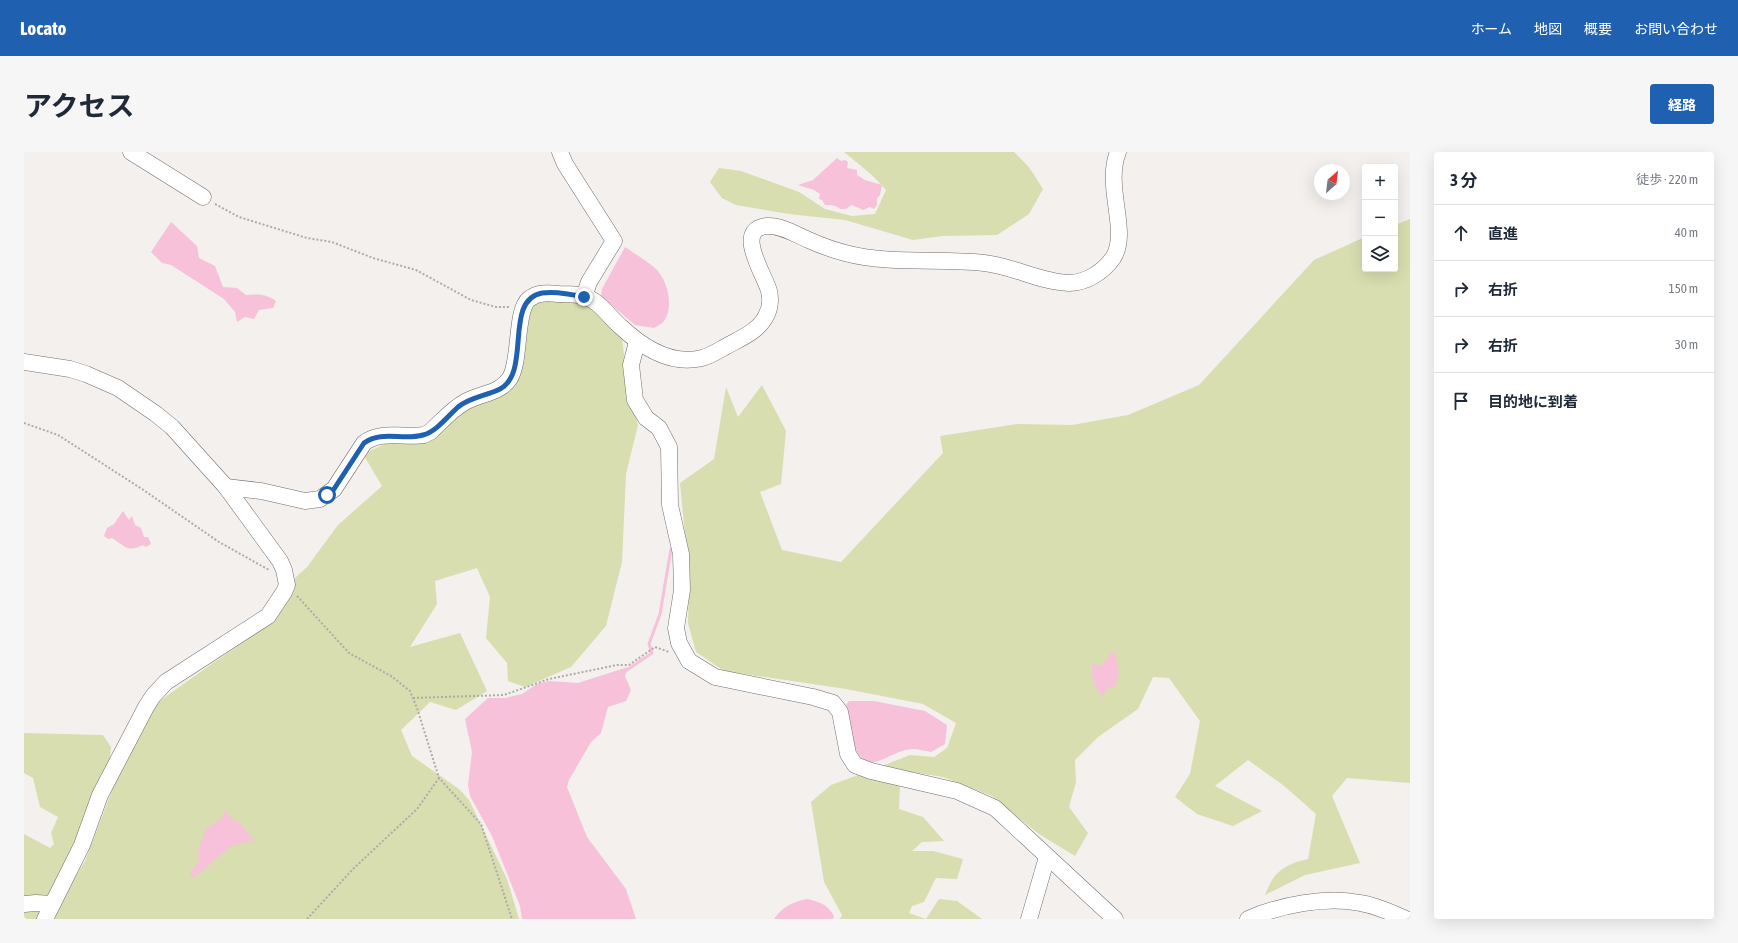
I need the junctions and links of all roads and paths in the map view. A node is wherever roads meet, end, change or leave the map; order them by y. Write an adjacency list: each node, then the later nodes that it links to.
1 (131, 152): 4 (street)
2 (560, 152): 5 (street)
3 (1118, 152): 7 (street)
4 (203, 198): 6 (path)
5 (584, 297): 6 (street); 7 (street)
6 (523, 308): 10 (street)
7 (637, 342): 16 (street)
8 (24, 362): 10 (street)
9 (24, 423): 11 (path)
10 (226, 487): 18 (street)
11 (271, 571)
12 (293, 592): 14 (path)
13 (651, 650): 14 (path)
14 (413, 698): 15 (path)
15 (439, 778): 20 (path); 21 (path)
16 (1047, 857): 22 (street); 23 (street)
17 (24, 904): 18 (street)
18 (52, 904): 19 (street)
19 (45, 919)
20 (307, 919)
21 (512, 919)
22 (1028, 919)
23 (1115, 919)
24 (1248, 919): 25 (street)
25 (1406, 919)

